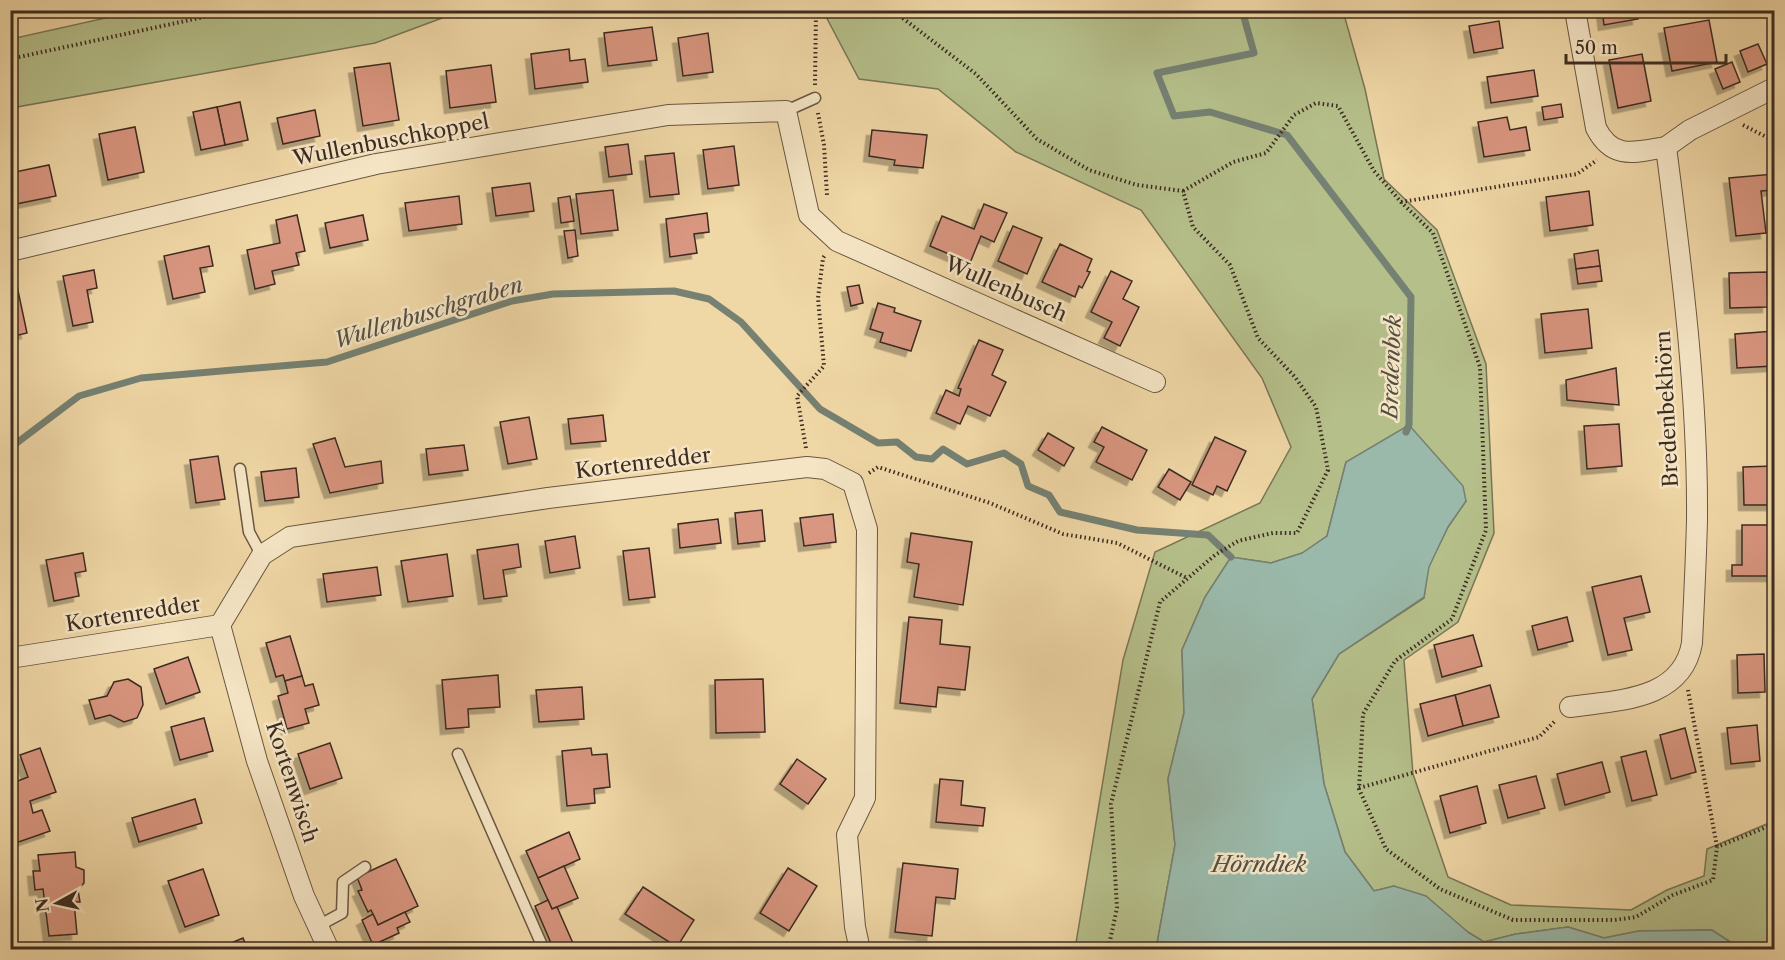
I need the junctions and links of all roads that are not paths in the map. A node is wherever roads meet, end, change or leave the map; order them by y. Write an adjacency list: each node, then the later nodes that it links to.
1 (1575, 10): 5 (street)
2 (1774, 88): 5 (street)
3 (815, 98): 4 (lane)
4 (786, 111): 6 (street, Wullenbuschkoppel); 7 (street, Wullenbusch)
5 (1666, 147): 12 (street, Bredenbekhörn)
6 (10, 251)
7 (1155, 382)
8 (240, 469): 9 (lane)
9 (262, 556): 10 (street, Kortenredder); 18 (street, Kortenredder)
10 (220, 625): 11 (street, Kortenredder); 15 (street, Kortenwisch)
11 (10, 658)
12 (1570, 707)
13 (458, 754): 17 (lane)
14 (365, 867): 15 (lane)
15 (318, 926): 16 (street, Kortenwisch)
16 (329, 950)
17 (544, 950)
18 (860, 950)

